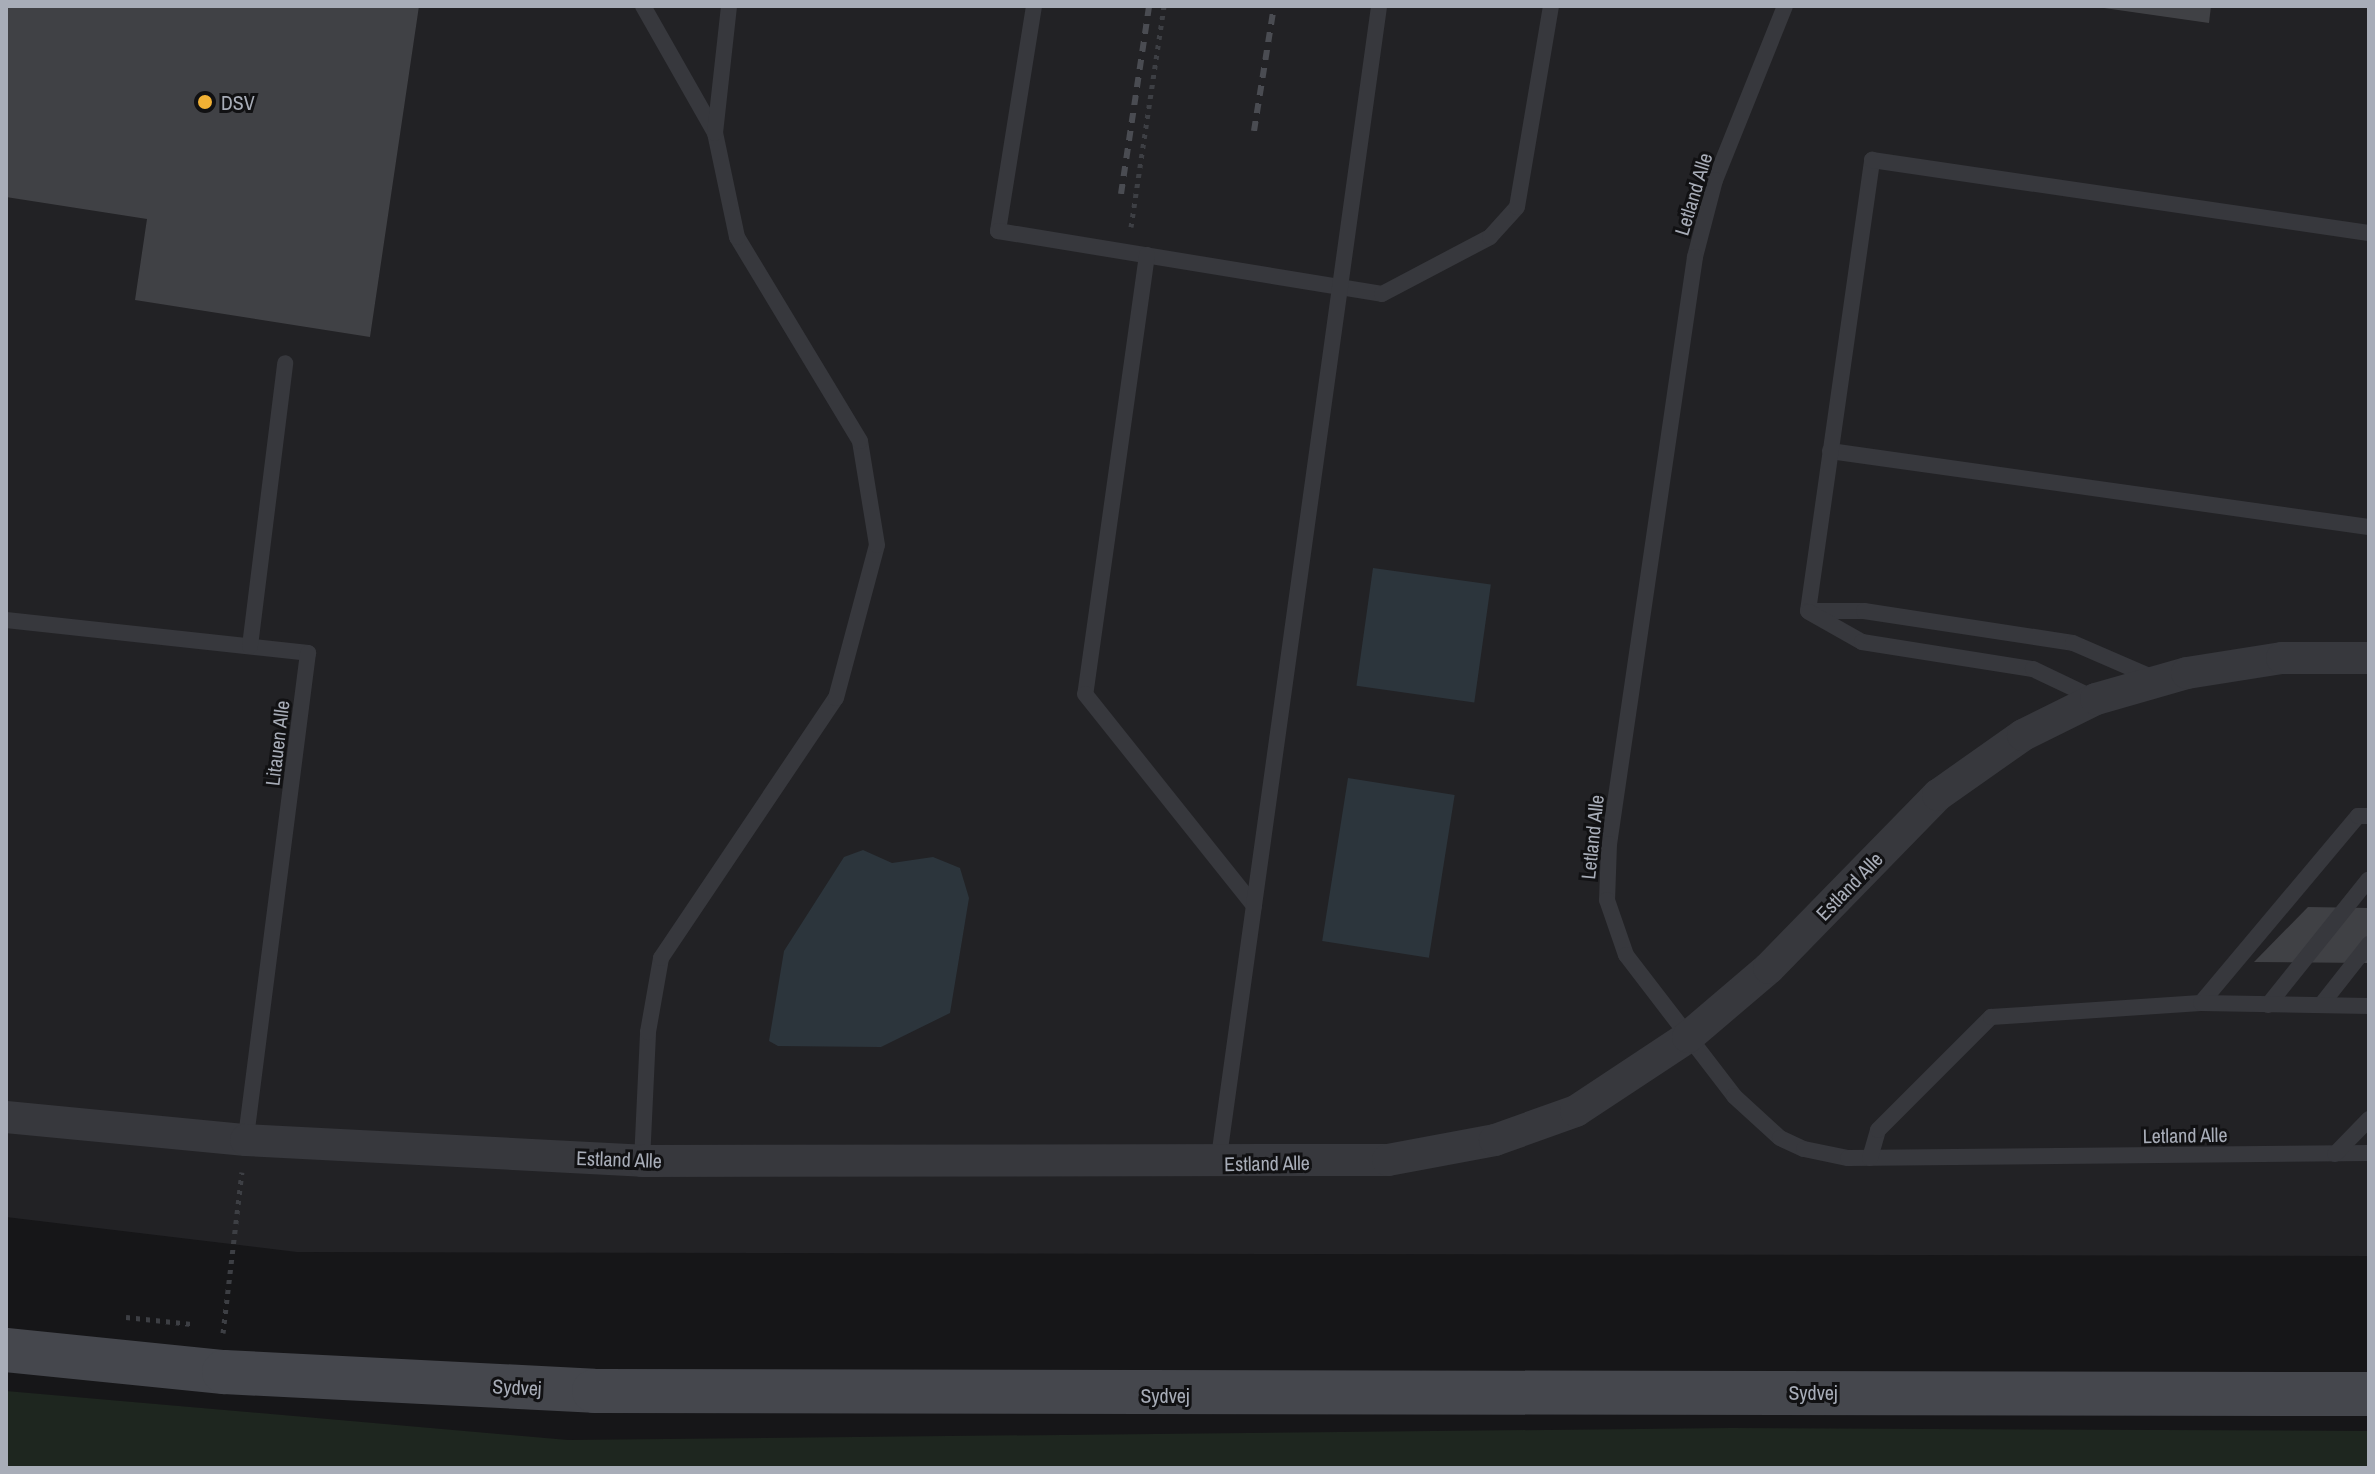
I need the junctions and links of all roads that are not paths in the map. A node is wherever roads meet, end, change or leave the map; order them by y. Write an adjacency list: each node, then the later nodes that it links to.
1 (643, 6): 7 (lane)
2 (729, 6): 7 (lane)
3 (1034, 6): 9 (lane)
4 (1379, 6): 10 (lane)
5 (1551, 6): 10 (lane)
6 (1785, 6): 28 (lane, Letland Alle)
7 (715, 133): 35 (lane)
8 (2369, 233): 12 (lane)
9 (1147, 255): 10 (lane); 22 (lane)
10 (1339, 287): 22 (lane)
11 (285, 363): 16 (lane)
12 (1830, 451): 13 (lane); 14 (lane)
13 (2369, 527)
14 (1808, 611): 18 (lane); 19 (lane)
15 (6, 620): 16 (lane, Litauen Alle)
16 (250, 646): 31 (lane, Litauen Alle)
17 (2369, 658): 18 (street, Estland Alle)
18 (2159, 680): 19 (street, Estland Alle)
19 (2096, 699): 28 (street, Estland Alle)
20 (2369, 816): 24 (lane)
21 (2369, 879): 25 (lane)
22 (1254, 906): 36 (lane)
23 (2369, 944): 26 (lane)
24 (2201, 1003): 25 (lane); 34 (lane)
25 (2268, 1005): 26 (lane)
26 (2321, 1005): 27 (lane)
27 (2369, 1006)
28 (1688, 1037): 34 (lane, Letland Alle); 36 (street, Estland Alle)
29 (6, 1117): 31 (street, Estland Alle)
30 (2369, 1119): 33 (lane)
31 (246, 1140): 35 (street, Estland Alle)
32 (2369, 1153): 33 (lane, Letland Alle)
33 (2335, 1154): 34 (lane, Letland Alle)
34 (1870, 1158)
35 (642, 1161): 36 (street, Estland Alle)
36 (1218, 1164)
37 (6, 1350): 39 (main road, Sydvej)
38 (2369, 1381): 39 (main road, Sydvej)
39 (2326, 1389): 40 (main road, Sydvej)
40 (2369, 1394)

